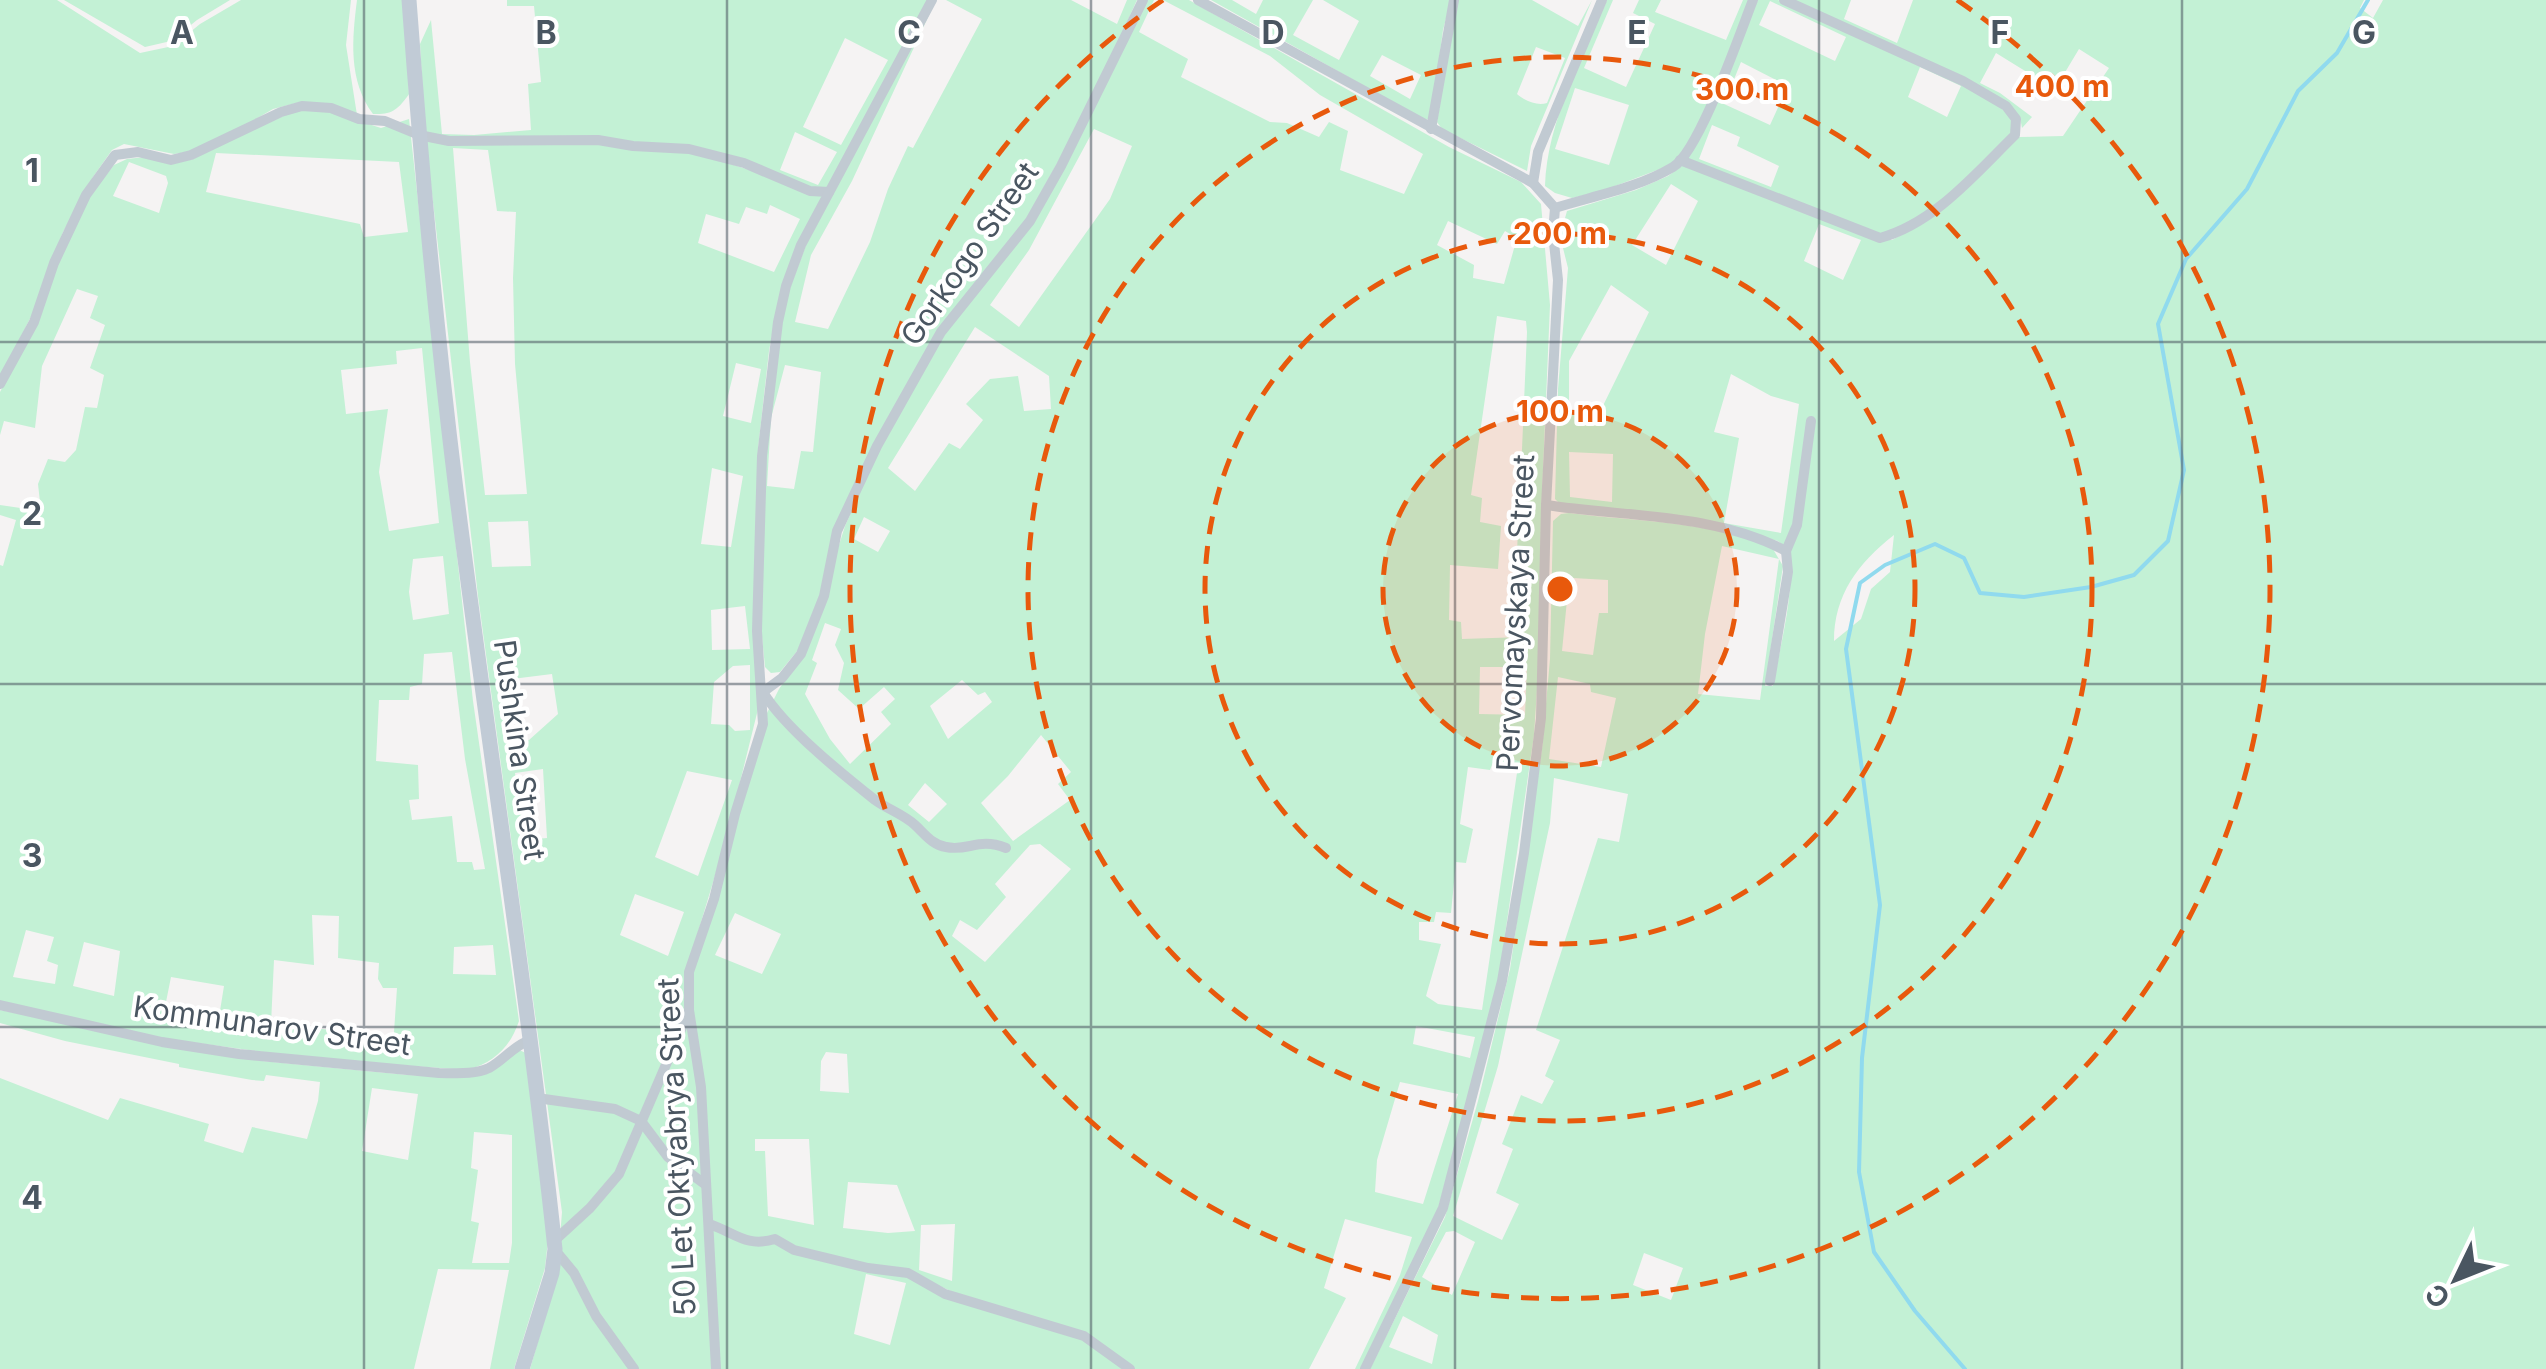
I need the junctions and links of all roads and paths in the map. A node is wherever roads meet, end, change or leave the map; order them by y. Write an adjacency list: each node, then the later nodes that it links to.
1 (409, 0): 10 (street, Pushkina Street)
2 (932, 0): 13 (street, 50 Let Oktyabrya Street)
3 (1143, 0): 20 (street, Gorkogo Street)
4 (1198, 0): 9 (street)
5 (1454, 0): 9 (street)
6 (1602, 0): 12 (street)
7 (1753, 0): 11 (street)
8 (1784, 0): 11 (street)
9 (1431, 129): 12 (street)
10 (419, 134): 13 (street); 15 (street); 24 (street, Pushkina Street)
11 (1680, 160): 14 (street)
12 (1533, 184): 14 (street)
13 (829, 192): 20 (street, 50 Let Oktyabrya Street)
14 (1555, 208): 17 (street, Pervomayskaya Street)
15 (0, 384)
16 (1810, 420): 18 (street)
17 (1546, 505): 18 (street); 34 (street, Pervomayskaya Street)
18 (1786, 551): 19 (street)
19 (1770, 681)
20 (763, 692): 21 (street); 23 (street, 50 Let Oktyabrya Street)
21 (1006, 848)
22 (0, 1004): 24 (street, Kommunarov Street)
23 (689, 1010): 26 (street); 27 (street, 50 Let Oktyabrya Street)
24 (530, 1040): 25 (street, Pushkina Street)
25 (537, 1098): 26 (street); 29 (street, Pushkina Street)
26 (641, 1121): 27 (street); 29 (street)
27 (706, 1185): 28 (street, 50 Let Oktyabrya Street)
28 (708, 1224): 32 (street, 50 Let Oktyabrya Street); 33 (street)
29 (554, 1245): 30 (street, Pushkina Street); 31 (street)
30 (522, 1369)
31 (634, 1369)
32 (716, 1369)
33 (1130, 1369)
34 (1366, 1369)

